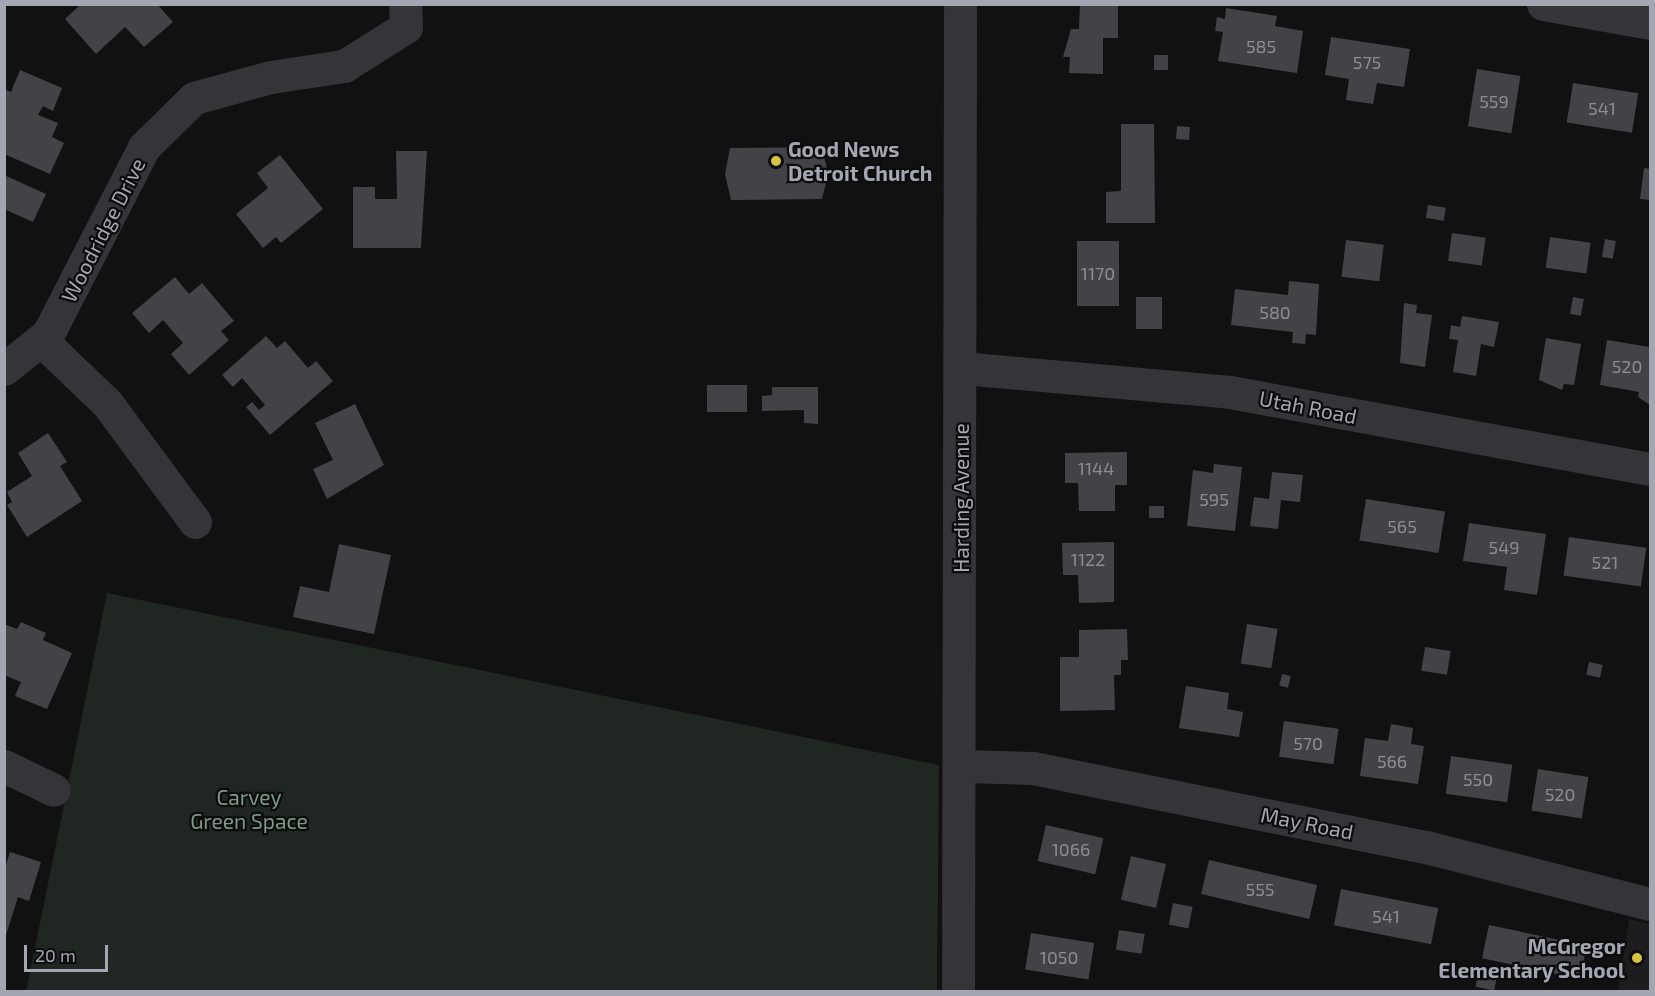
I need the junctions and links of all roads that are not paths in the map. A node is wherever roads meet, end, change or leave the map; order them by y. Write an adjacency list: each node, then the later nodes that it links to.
1 (960, 4): 6 (street, Harding Avenue)
2 (1543, 4): 4 (street)
3 (406, 16): 5 (street, Woodridge Drive)
4 (1650, 23)
5 (41, 340): 7 (street, Woodridge Drive); 9 (street)
6 (962, 368): 8 (street, Utah Road); 11 (street, Harding Avenue)
7 (4, 369)
8 (1650, 469)
9 (195, 522)
10 (4, 766): 12 (street)
11 (960, 766): 13 (street, May Road); 14 (street, Harding Avenue)
12 (54, 790)
13 (1650, 904)
14 (958, 992)

